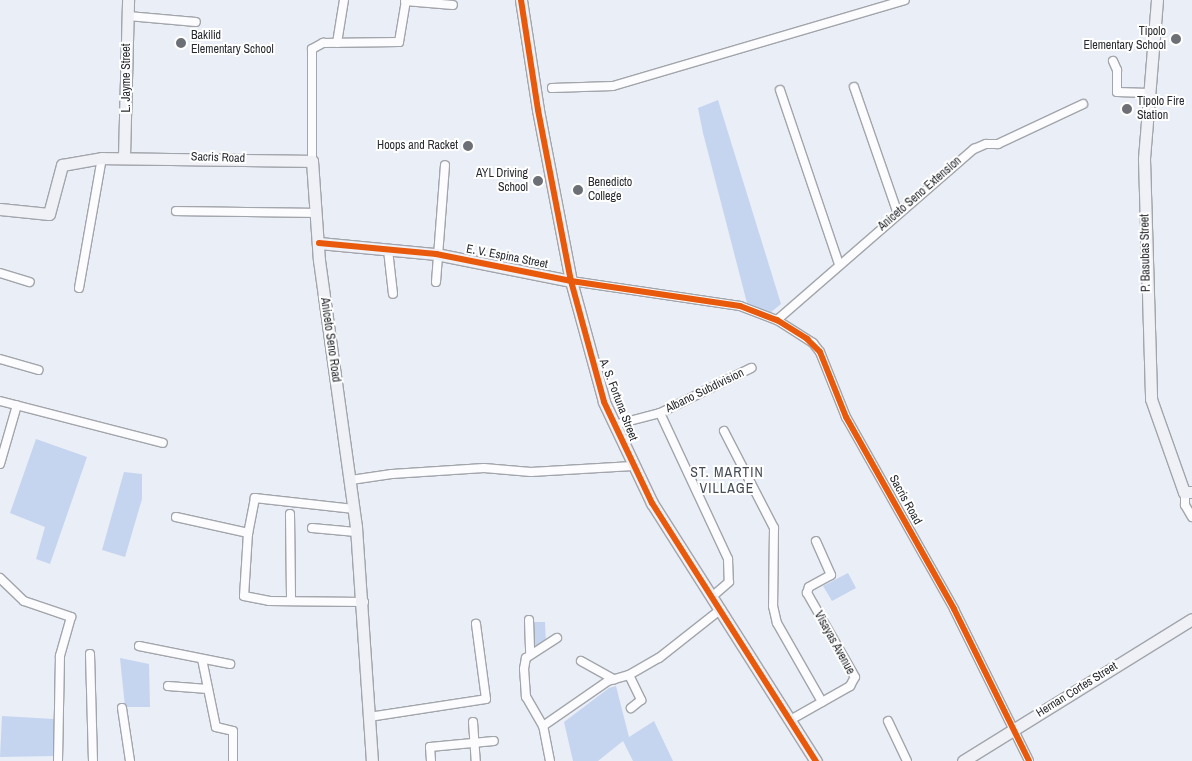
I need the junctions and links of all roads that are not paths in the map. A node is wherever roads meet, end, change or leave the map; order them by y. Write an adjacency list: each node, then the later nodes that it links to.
1 (128, 0): 8 (street, L. Jayme Street)
2 (344, 0): 10 (street)
3 (521, 0): 30 (street, A. S. Fortuna Street)
4 (905, 0): 13 (street)
5 (1157, 0): 15 (street, P. Basubas Street)
6 (406, 1): 7 (street); 10 (street, Aniceto Seno Road)
7 (453, 5)
8 (128, 16): 9 (street); 17 (street, L. Jayme Street)
9 (196, 22)
10 (337, 43): 19 (street, Aniceto Seno Road)
11 (1113, 61): 15 (street)
12 (854, 87): 24 (street)
13 (552, 88)
14 (780, 90): 28 (street)
15 (1149, 93): 49 (street, P. Basubas Street)
16 (1084, 104): 24 (street, Aniceto Seno Extension)
17 (124, 156): 18 (street, Sacris Road); 19 (street, Sacris Road)
18 (102, 158): 21 (street, Sacris Road); 33 (street)
19 (312, 161): 23 (street, Aniceto Seno Road)
20 (445, 166): 27 (street)
21 (0, 209)
22 (176, 211): 23 (street)
23 (317, 213): 25 (street, Aniceto Seno Road)
24 (898, 214): 28 (street, Aniceto Seno Extension)
25 (319, 243): 26 (street, E. V. Espina Street); 48 (street, Aniceto Seno Road)
26 (388, 250): 27 (street, E. V. Espina Street); 34 (street)
27 (436, 254): 30 (street, E. V. Espina Street); 32 (street)
28 (839, 264): 36 (street, Aniceto Seno Extension)
29 (0, 273): 31 (street)
30 (571, 281): 35 (street, E. V. Espina Street); 43 (street, A. S. Fortuna Street)
31 (30, 282)
32 (436, 282)
33 (79, 288)
34 (393, 294)
35 (749, 309): 36 (street, Sacris Road)
36 (777, 320): 85 (street, Sacris Road)
37 (0, 359): 39 (street)
38 (751, 368): 42 (street, Albano Subdivision)
39 (38, 370)
40 (0, 401): 41 (street)
41 (17, 405): 45 (street); 46 (street)
42 (660, 413): 43 (street, Albano Subdivision); 59 (street, Albano Subdivision)
43 (614, 425): 47 (street, A. S. Fortuna Street)
44 (724, 431): 77 (street)
45 (163, 443)
46 (0, 464)
47 (633, 466): 48 (street); 59 (street, A. S. Fortuna Street)
48 (351, 480): 50 (street, Aniceto Seno Road)
49 (1189, 493): 53 (street)
50 (354, 509): 55 (street, Aniceto Seno Road); 56 (street)
51 (290, 514): 60 (street)
52 (176, 516): 56 (street)
53 (1192, 517)
54 (312, 528): 55 (street)
55 (356, 532): 61 (street, Aniceto Seno Road)
56 (248, 533): 60 (street)
57 (816, 541): 77 (street, Visayas Avenue)
58 (0, 578): 88 (street)
59 (713, 596): 62 (street, A. S. Fortuna Street)
60 (291, 600): 61 (street)
61 (364, 602): 80 (street, Aniceto Seno Road)
62 (721, 609): 73 (street); 81 (street, A. S. Fortuna Street)
63 (529, 620): 69 (street)
64 (1192, 620): 85 (street, Hernan Cortes Street)
65 (476, 624): 80 (street)
66 (557, 638): 69 (street)
67 (139, 646): 70 (street)
68 (90, 654): 89 (street)
69 (530, 654): 84 (street)
70 (202, 658): 72 (street); 76 (street)
71 (581, 661): 74 (street)
72 (230, 664)
73 (629, 675): 74 (street); 79 (street)
74 (614, 679): 84 (street)
75 (168, 686): 76 (street)
76 (208, 689): 91 (street)
77 (822, 702): 81 (street, Visayas Avenue)
78 (122, 708): 90 (street)
79 (631, 708)
80 (369, 717): 92 (street, Aniceto Seno Road)
81 (792, 719): 96 (street, A. S. Fortuna Street)
82 (888, 720): 97 (street)
83 (474, 722): 87 (street)
84 (543, 726): 95 (street)
85 (1012, 732): 98 (street, Hernan Cortes Street); 99 (street, Sacris Road)
86 (494, 740): 87 (street)
87 (475, 743): 93 (street); 94 (street)
88 (58, 761)
89 (93, 761)
90 (130, 761)
91 (233, 761)
92 (372, 761)
93 (431, 761)
94 (476, 761)
95 (550, 761)
96 (816, 761)
97 (907, 761)
98 (963, 761)
99 (1029, 761)

